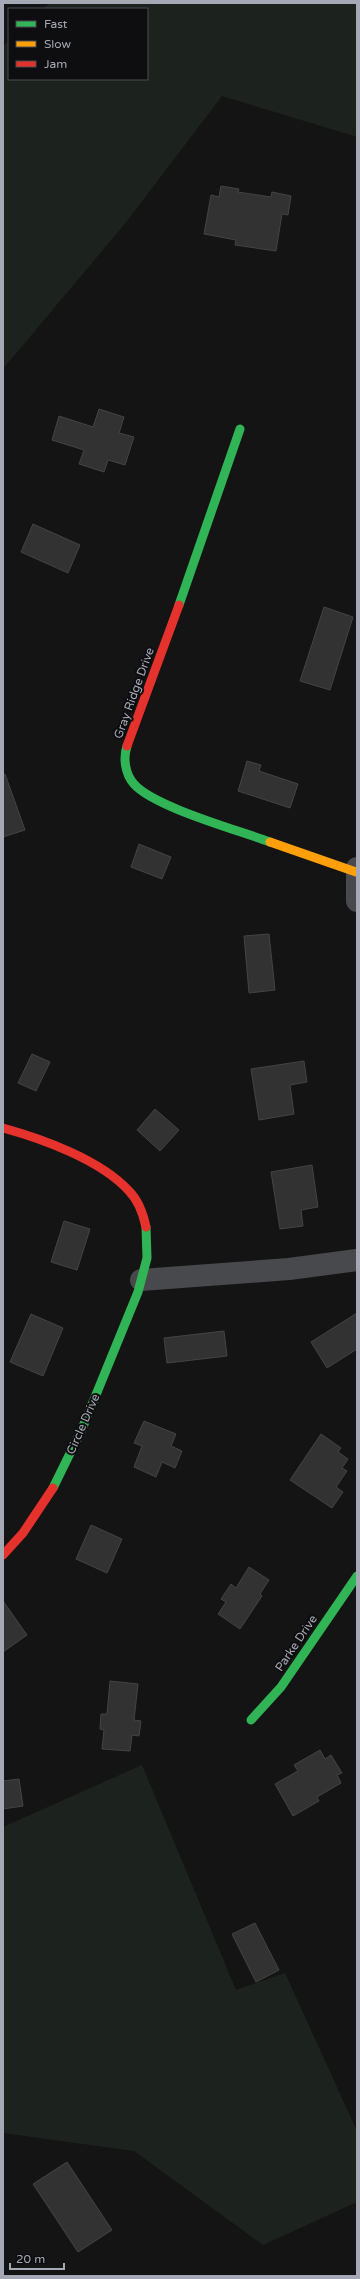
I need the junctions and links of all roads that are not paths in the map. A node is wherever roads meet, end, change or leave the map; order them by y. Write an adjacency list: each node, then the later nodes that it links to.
1 (240, 429): 2 (street, Gray Ridge Drive)
2 (357, 870): 3 (street)
3 (357, 901)
4 (3, 1128): 6 (street, Circle Drive)
5 (357, 1260): 6 (street)
6 (141, 1280): 7 (street, Circle Drive)
7 (3, 1555)
8 (357, 1576): 9 (street, Parke Drive)
9 (251, 1720)

